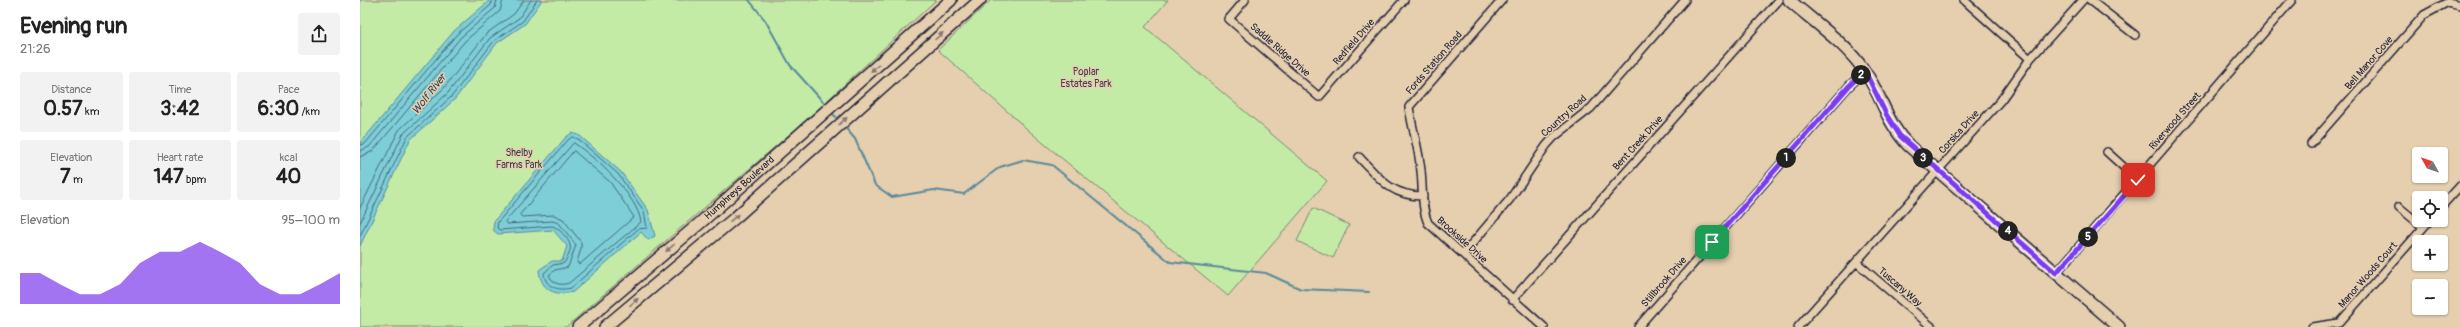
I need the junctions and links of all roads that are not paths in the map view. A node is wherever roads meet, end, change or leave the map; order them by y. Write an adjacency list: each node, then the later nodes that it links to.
1 (951, 0): 34 (main road, Humphreys Boulevard, one-way to 34)
2 (980, 0): 35 (main road, Humphreys Boulevard, one-way to 2)
3 (1245, 0): 18 (street, Saddle Ridge Drive)
4 (1404, 0): 18 (street, Redfield Drive)
5 (1502, 0): 25 (street, Fords Station Road)
6 (1685, 0): 30 (street, Country Road)
7 (1779, 0): 33 (street, Bent Creek Drive)
8 (1789, 0): 17 (main road)
9 (1964, 0): 16 (street)
10 (2083, 0): 16 (street, Corsica Drive)
11 (2090, 0): 15 (street)
12 (2292, 0): 23 (street, Riverwood Street)
13 (2448, 1): 14 (street); 19 (street, Bell Manor Cove)
14 (2460, 5)
15 (2135, 35)
16 (2030, 59): 22 (street, Corsica Drive)
17 (1865, 71): 22 (main road); 37 (street, Stillbrook Drive)
18 (1319, 97)
19 (2311, 144)
20 (2107, 152): 23 (street)
21 (1359, 157): 25 (street)
22 (1938, 171): 31 (street, Corsica Drive); 32 (main road)
23 (2138, 180): 32 (street, Riverwood Street)
24 (2460, 186): 26 (street)
25 (1423, 196): 30 (street, Brookside Drive)
26 (2448, 200)
27 (2399, 207): 28 (street)
28 (2412, 217)
29 (2424, 227): 41 (street, Manor Woods Court)
30 (1464, 253): 33 (street, Brookside Drive)
31 (1856, 262): 38 (street, Corsica Drive); 39 (street, Tuscany Way)
32 (2056, 273): 40 (main road)
33 (1512, 300): 36 (street, Brookside Drive)
34 (578, 327)
35 (605, 327)
36 (1544, 327)
37 (1638, 327)
38 (1798, 327)
39 (1932, 327)
40 (2119, 327)
41 (2312, 327)

